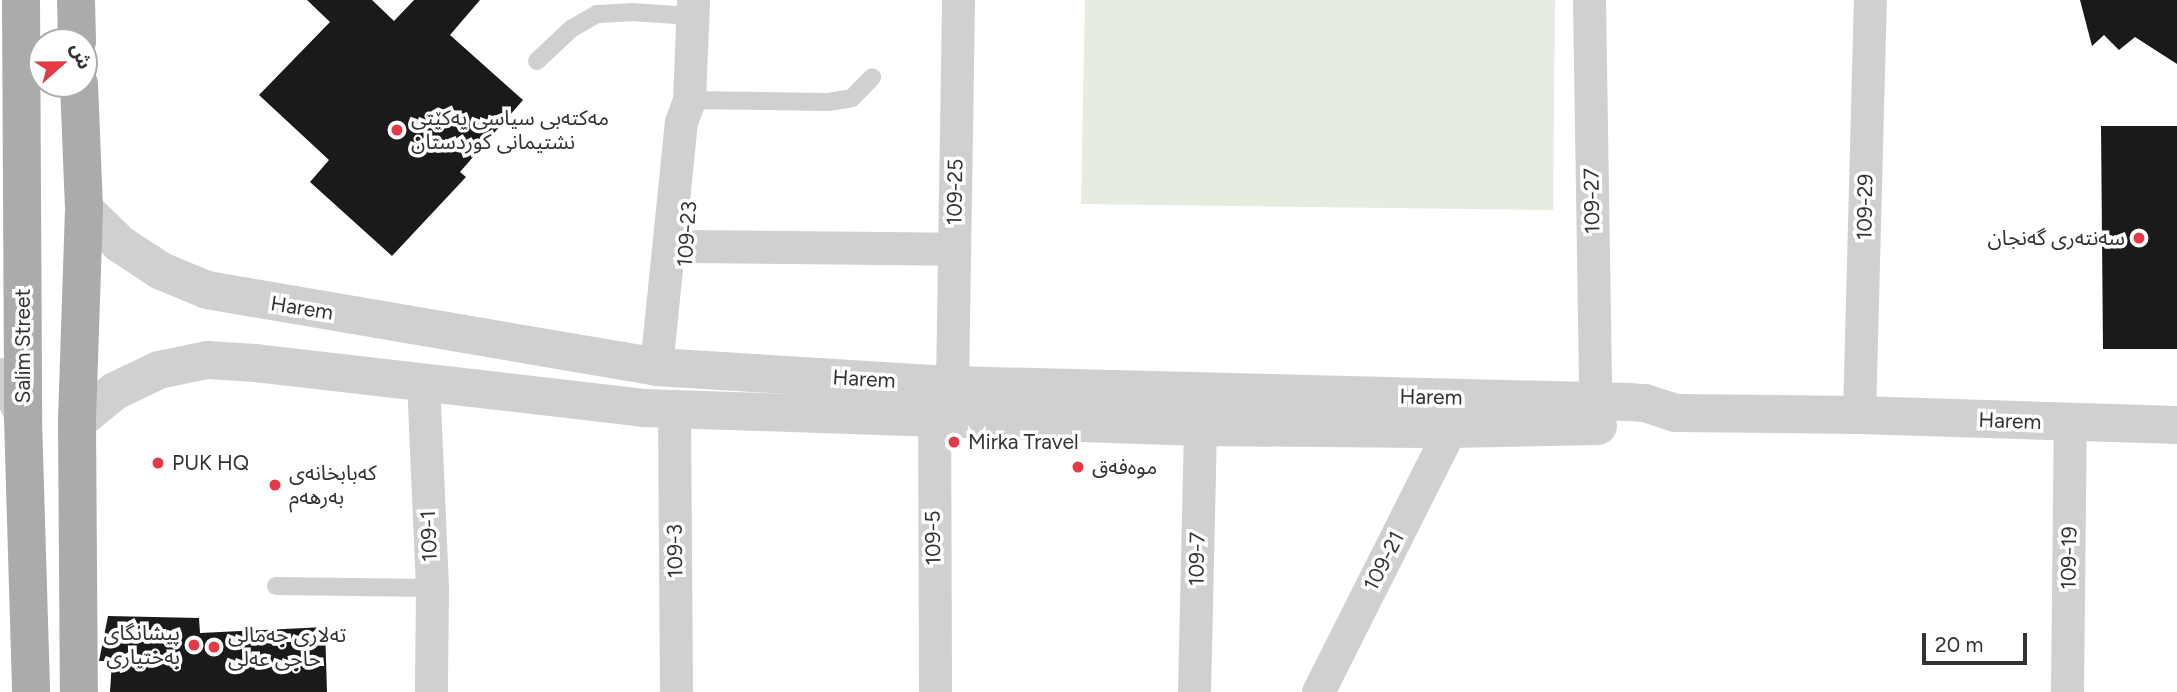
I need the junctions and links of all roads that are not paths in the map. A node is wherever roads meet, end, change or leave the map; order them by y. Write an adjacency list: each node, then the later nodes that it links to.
1 (21, 0): 12 (main road, Salim Street)
2 (76, 0): 7 (main road)
3 (958, 0): 15 (street, 109-25)
4 (1589, 0): 20 (street, 109-27)
5 (1870, 0): 23 (street, 109-29)
6 (692, 8): 8 (lane); 11 (street, 109-23)
7 (77, 28)
8 (537, 61)
9 (872, 76): 11 (lane)
10 (80, 98): 13 (main road)
11 (689, 100): 14 (street, 109-23); 16 (street, 109-23)
12 (12, 143): 24 (main road, Salim Street)
13 (84, 209): 16 (street, Harem); 25 (main road)
14 (687, 246): 15 (street); 16 (street, 109-23)
15 (954, 249): 19 (street, 109-25)
16 (667, 368): 19 (street, Harem); 21 (street)
17 (0, 374): 24 (street)
18 (423, 381): 21 (street, Harem); 25 (street, Harem); 31 (street, 109-1)
19 (940, 396): 20 (street, Harem); 21 (street, Harem); 28 (street, Harem); 36 (street, 109-5)
20 (1595, 401): 22 (street, Harem)
21 (659, 409): 35 (street, 109-3)
22 (1675, 413): 23 (street, Harem); 29 (street, Harem)
23 (1859, 415): 26 (street, Harem)
24 (23, 419): 32 (main road, Salim Street)
25 (77, 422): 33 (main road)
26 (2070, 424): 27 (street, Harem); 39 (street, 109-19)
27 (2177, 425)
28 (1200, 427): 29 (street, Harem); 37 (street, 109-7)
29 (1450, 429): 38 (street, 109-21)
30 (276, 586): 31 (lane)
31 (432, 588): 34 (street, 109-1)
32 (31, 692)
33 (79, 692)
34 (431, 692)
35 (676, 692)
36 (935, 692)
37 (1194, 692)
38 (1318, 692)
39 (2067, 692)

